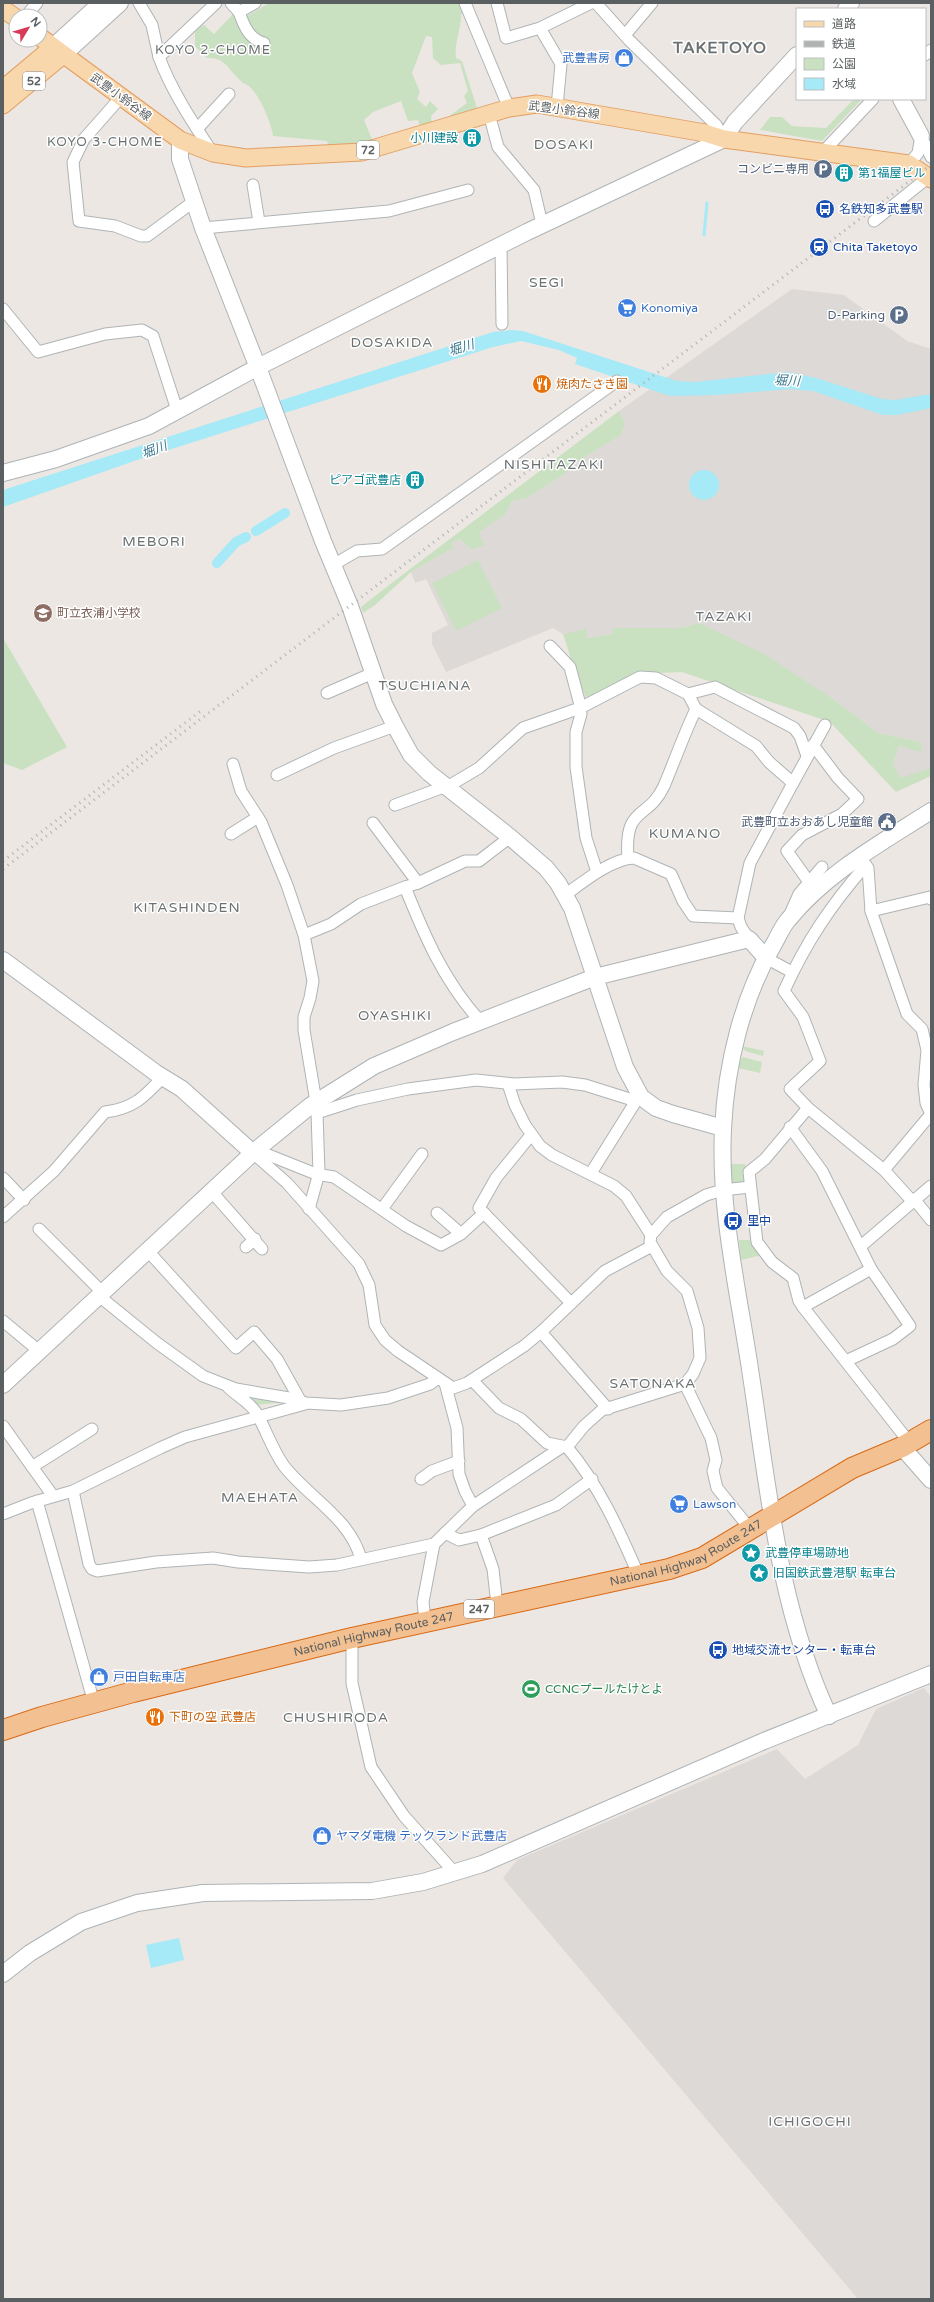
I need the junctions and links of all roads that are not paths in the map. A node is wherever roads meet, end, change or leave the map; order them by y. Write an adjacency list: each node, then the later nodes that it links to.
1 (102, 3): 16 (street)
2 (120, 3): 16 (street)
3 (138, 3): 18 (street)
4 (216, 3): 18 (street)
5 (231, 3): 12 (street)
6 (255, 3): 12 (street)
7 (465, 3): 26 (street)
8 (497, 3): 13 (street)
9 (591, 3): 13 (street)
10 (596, 3): 14 (street)
11 (652, 3): 14 (street)
12 (239, 12): 15 (street)
13 (540, 28): 25 (street)
14 (625, 35): 29 (street)
15 (264, 43)
16 (52, 46): 19 (main road, 52); 21 (main road, 武豊小鈴谷線 / 72); 24 (main road, 52)
17 (796, 56): 29 (street)
18 (159, 57): 28 (street)
19 (3, 89)
20 (229, 94): 28 (street)
21 (121, 97): 30 (main road, 武豊小鈴谷線 / 72); 38 (street)
22 (872, 100): 32 (street)
23 (902, 100): 31 (street)
24 (3, 105)
25 (557, 107): 26 (main road, 武豊小鈴谷線 / 72); 29 (main road, 武豊小鈴谷線 / 72)
26 (509, 108): 27 (main road, 武豊小鈴谷線 / 72)
27 (489, 114): 33 (main road, 武豊小鈴谷線 / 72); 41 (street)
28 (197, 128): 33 (street)
29 (724, 139): 32 (main road, 武豊小鈴谷線 / 72); 41 (street)
30 (180, 140): 33 (main road, 武豊小鈴谷線 / 72); 38 (street)
31 (928, 148): 34 (street)
32 (822, 153): 34 (main road, 武豊小鈴谷線 / 72)
33 (213, 154)
34 (909, 164): 35 (main road, 武豊小鈴谷線 / 72)
35 (930, 177): 39 (street)
36 (253, 185): 40 (street)
37 (468, 190): 40 (street)
38 (194, 202): 42 (street)
39 (874, 221)
40 (259, 222): 42 (street)
41 (542, 224): 43 (street)
42 (203, 228): 46 (street)
43 (501, 245): 45 (street); 46 (street)
44 (4, 313): 48 (street)
45 (502, 324)
46 (258, 367): 48 (street); 50 (street)
47 (617, 381): 50 (street)
48 (177, 410): 49 (street)
49 (3, 473)
50 (333, 565): 52 (street)
51 (550, 646): 55 (street)
52 (373, 673): 53 (street); 58 (street)
53 (327, 693)
54 (688, 694): 55 (street); 56 (street); 60 (street)
55 (580, 708): 64 (street); 72 (street)
56 (696, 709): 63 (street); 71 (street)
57 (824, 725): 59 (street)
58 (395, 726): 62 (street); 64 (street)
59 (813, 746): 60 (street); 74 (street)
60 (807, 756): 63 (street)
61 (233, 764): 67 (street)
62 (277, 775)
63 (793, 783): 81 (street)
64 (447, 786): 65 (street); 70 (street)
65 (395, 805)
66 (931, 811): 73 (street)
67 (258, 816): 69 (street); 83 (street)
68 (373, 823): 75 (street)
69 (231, 834)
70 (510, 837): 75 (street); 78 (street)
71 (628, 858): 72 (street); 81 (street)
72 (597, 872): 78 (street)
73 (823, 872): 74 (street); 77 (street); 82 (street)
74 (809, 882): 82 (street)
75 (418, 883): 76 (street)
76 (405, 888): 83 (street); 89 (street)
77 (840, 894): 80 (street); 87 (street)
78 (565, 895): 88 (street)
79 (931, 899): 80 (street)
80 (871, 912): 95 (street)
81 (738, 918): 84 (street)
82 (787, 921): 85 (street)
83 (304, 935): 93 (street)
84 (749, 939): 85 (street); 88 (street)
85 (766, 958): 87 (street); 96 (street)
86 (3, 960): 90 (street)
87 (792, 972): 94 (street)
88 (595, 977): 89 (street); 92 (street)
89 (480, 1021): 93 (street)
90 (163, 1077): 99 (street); 109 (street)
91 (508, 1084): 92 (street); 93 (street); 98 (street)
92 (639, 1099): 96 (street); 103 (street)
93 (314, 1107): 99 (street); 102 (street)
94 (808, 1108): 97 (street); 101 (street)
95 (931, 1114): 101 (street)
96 (723, 1128): 107 (street)
97 (790, 1128): 106 (street); 121 (street)
98 (532, 1136): 103 (street); 114 (street)
99 (255, 1152): 102 (street); 108 (street); 111 (street)
100 (422, 1154): 112 (street)
101 (884, 1170): 110 (street)
102 (319, 1173): 111 (street); 112 (street)
103 (591, 1173): 120 (street)
104 (3, 1178): 109 (street)
105 (931, 1186): 110 (street)
106 (750, 1187): 107 (street); 128 (street)
107 (723, 1190): 120 (street); 156 (street)
108 (212, 1192): 119 (street); 124 (street)
109 (24, 1200): 115 (street)
110 (913, 1200): 116 (street); 121 (street)
111 (309, 1208): 133 (street)
112 (382, 1209): 118 (street)
113 (437, 1213): 118 (street)
114 (484, 1213): 118 (street); 127 (street)
115 (3, 1217)
116 (931, 1220)
117 (39, 1229): 126 (street)
118 (461, 1234)
119 (255, 1239): 122 (street); 123 (street)
120 (651, 1240): 127 (street); 136 (street)
121 (861, 1246): 125 (street)
122 (246, 1247)
123 (262, 1249)
124 (148, 1251): 126 (street); 138 (street)
125 (872, 1269): 128 (street); 132 (street)
126 (101, 1295): 131 (street); 135 (street)
127 (571, 1303): 130 (street)
128 (803, 1307): 132 (street)
129 (6, 1326): 131 (street)
130 (541, 1332): 134 (street); 139 (street)
131 (39, 1351): 137 (street)
132 (846, 1362): 144 (street)
133 (442, 1380): 134 (street); 138 (street); 146 (street)
134 (472, 1380): 145 (street)
135 (226, 1384): 138 (street); 140 (street)
136 (685, 1384): 139 (street); 157 (street)
137 (3, 1385)
138 (303, 1403): 140 (street)
139 (608, 1409): 145 (street)
140 (258, 1416): 151 (street); 161 (street)
141 (3, 1426): 147 (street)
142 (92, 1429): 147 (street)
143 (931, 1430): 144 (highway, National Highway Route 247 / 247)
144 (906, 1445): 150 (street); 156 (highway, National Highway Route 247 / 247)
145 (564, 1447): 149 (street); 154 (street)
146 (459, 1462): 148 (street); 154 (street)
147 (32, 1467): 152 (street)
148 (421, 1479)
149 (592, 1479): 159 (street); 162 (street)
150 (931, 1480)
151 (73, 1491): 152 (street); 161 (street)
152 (54, 1496): 153 (street)
153 (37, 1501): 155 (street); 167 (street)
154 (473, 1506): 158 (street)
155 (3, 1514)
156 (771, 1517): 157 (highway, National Highway Route 247 / 247); 168 (street)
157 (751, 1530): 162 (highway, National Highway Route 247 / 247)
158 (445, 1533): 159 (street); 160 (street)
159 (481, 1535): 163 (street)
160 (434, 1544): 161 (street); 164 (street)
161 (361, 1559)
162 (639, 1576): 163 (highway, National Highway Route 247 / 247)
163 (497, 1605): 164 (highway, National Highway Route 247 / 247)
164 (425, 1620): 165 (highway, National Highway Route 247 / 247)
165 (352, 1638): 167 (highway, National Highway Route 247 / 247); 170 (street)
166 (931, 1674): 168 (street)
167 (94, 1703): 169 (highway, National Highway Route 247 / 247)
168 (829, 1716): 170 (street)
169 (3, 1730)
170 (455, 1873): 171 (street)
171 (3, 1974)

